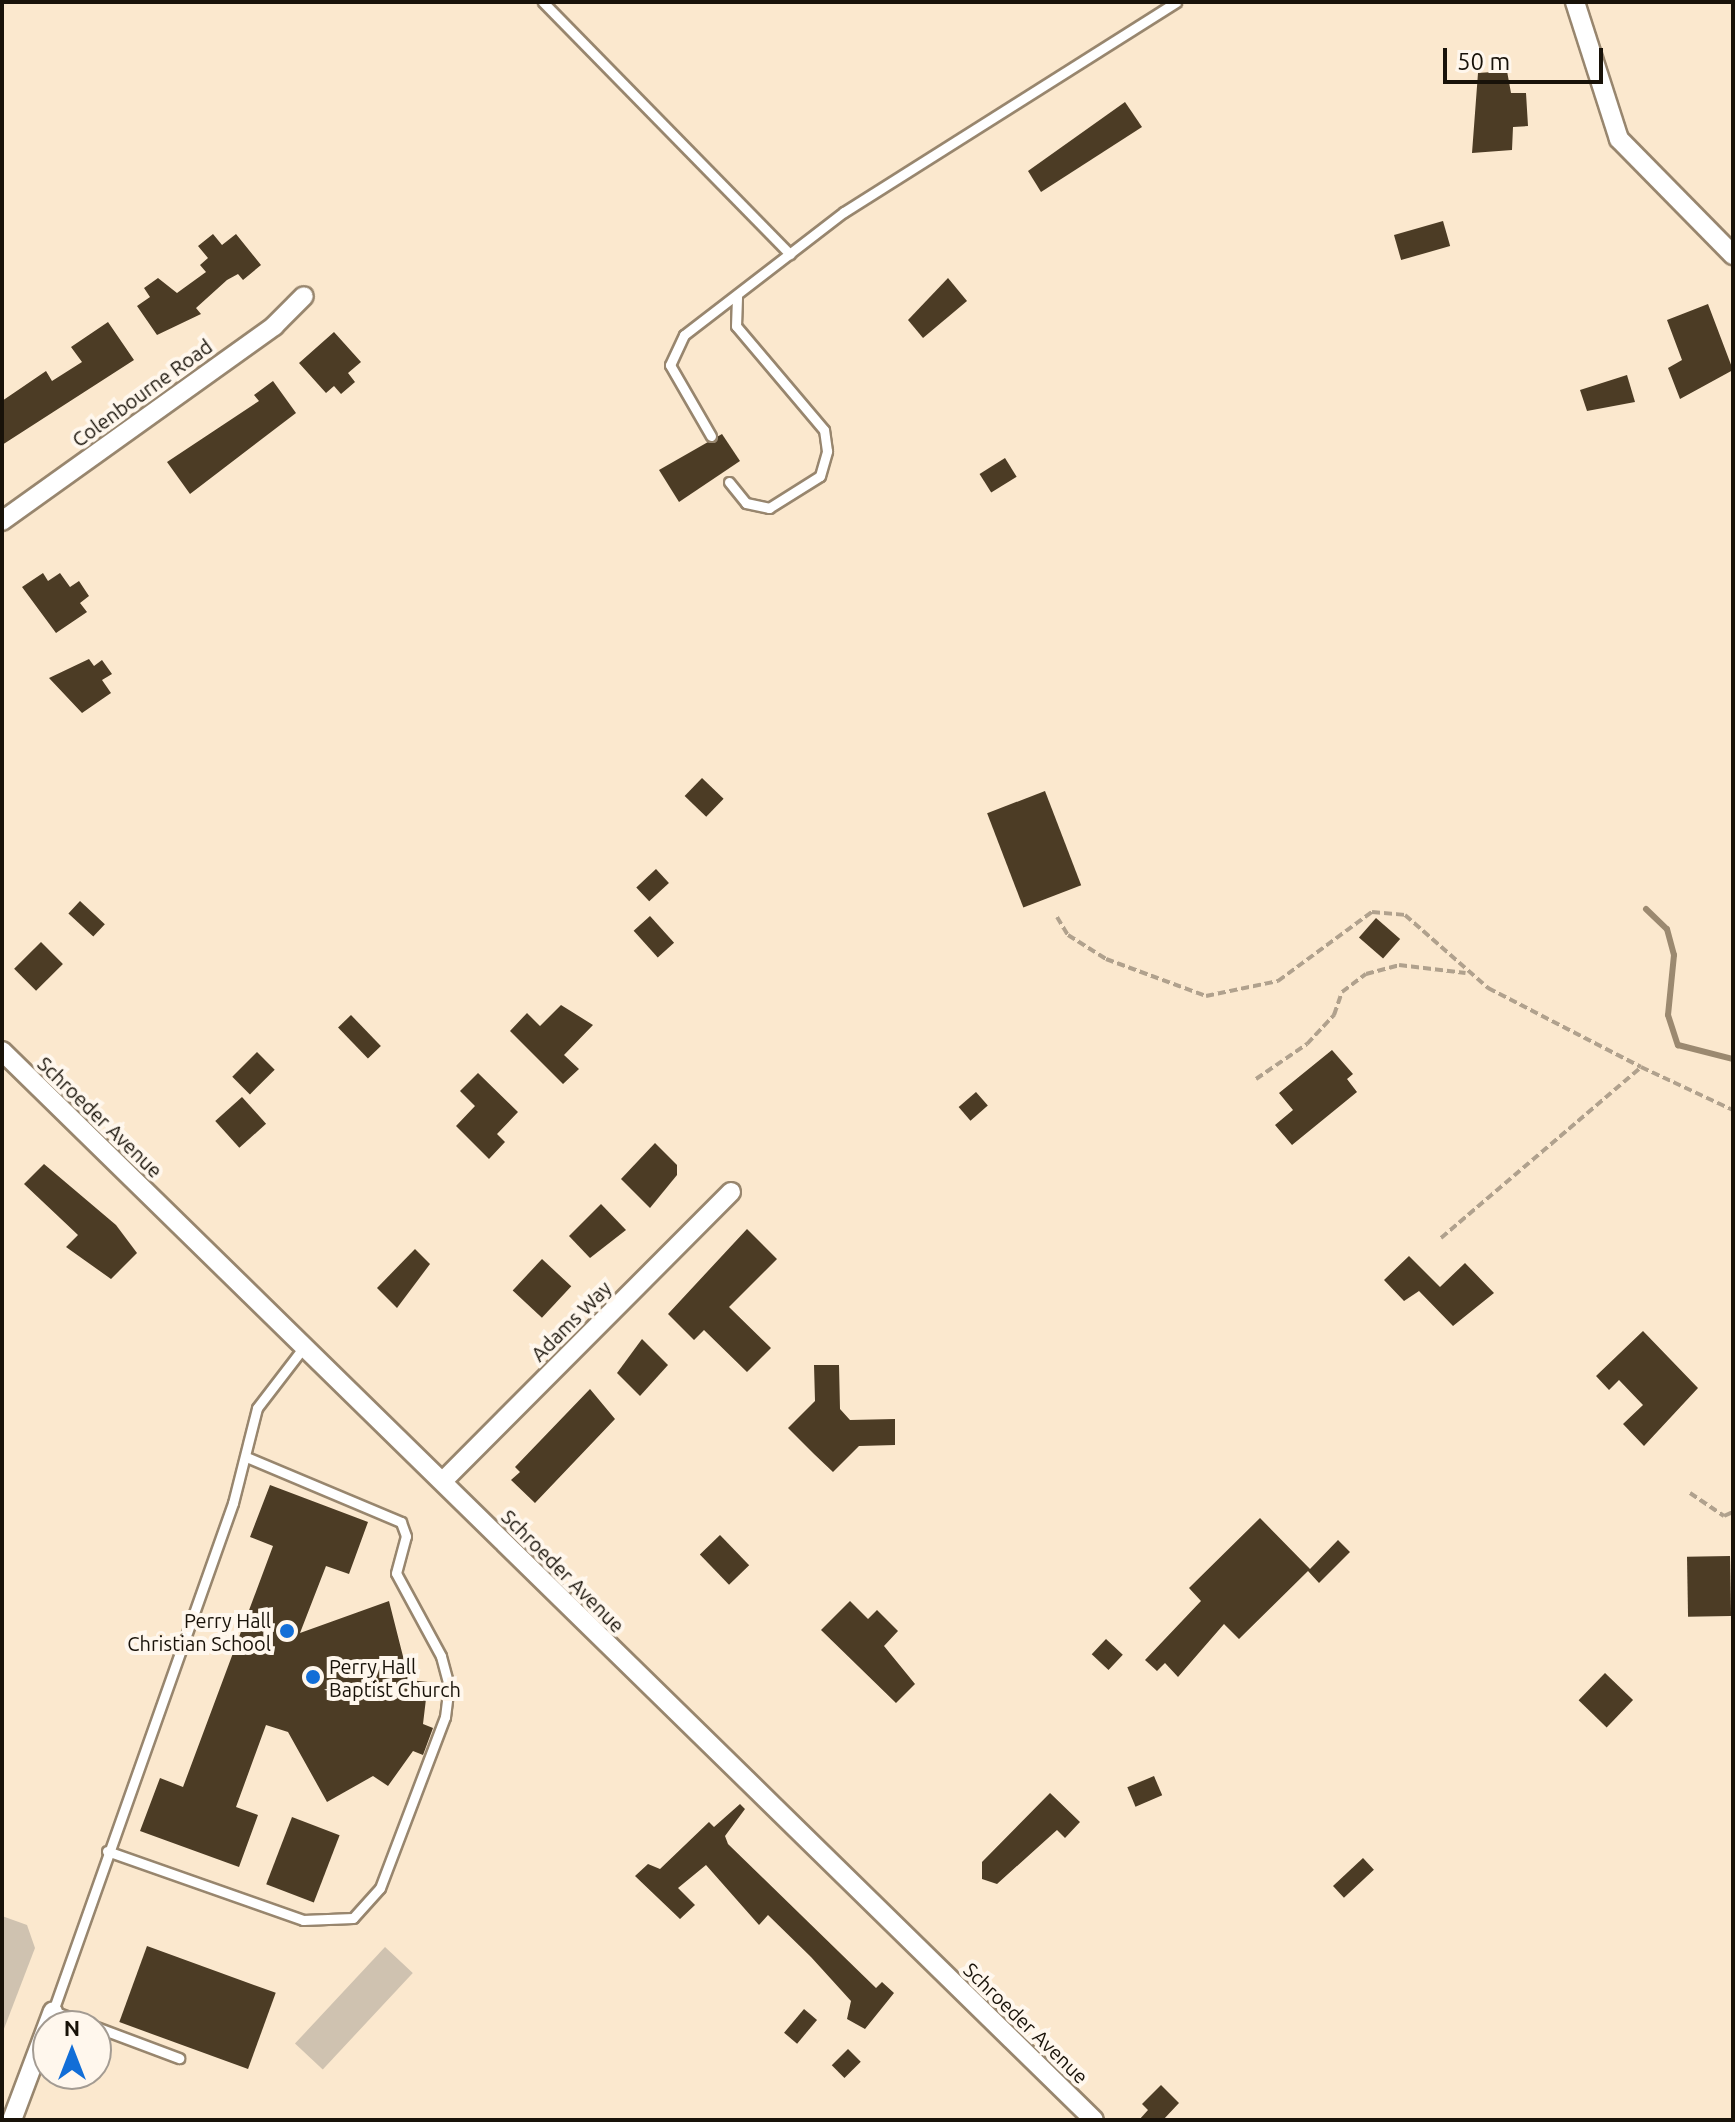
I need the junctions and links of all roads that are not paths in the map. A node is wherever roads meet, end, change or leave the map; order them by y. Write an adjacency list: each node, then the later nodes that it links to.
1 (543, 2): 4 (lane)
2 (1176, 2): 4 (lane)
3 (1575, 2): 5 (street)
4 (790, 254): 7 (lane)
5 (1733, 255)
6 (304, 296): 10 (street, Colenbourne Road)
7 (737, 296): 8 (lane); 9 (lane)
8 (711, 436)
9 (729, 482)
10 (2, 521)
11 (2, 1051): 13 (street, Schroeder Avenue)
12 (731, 1192): 15 (street, Adams Way)
13 (303, 1348): 14 (lane); 15 (street, Schroeder Avenue)
14 (246, 1457): 16 (lane); 16 (lane)
15 (443, 1481): 22 (street, Schroeder Avenue)
16 (107, 1851): 17 (lane)
17 (53, 2010)
18 (112, 2034): 19 (lane)
19 (179, 2058)
20 (32, 2067): 21 (street)
21 (12, 2120)
22 (1094, 2120)

